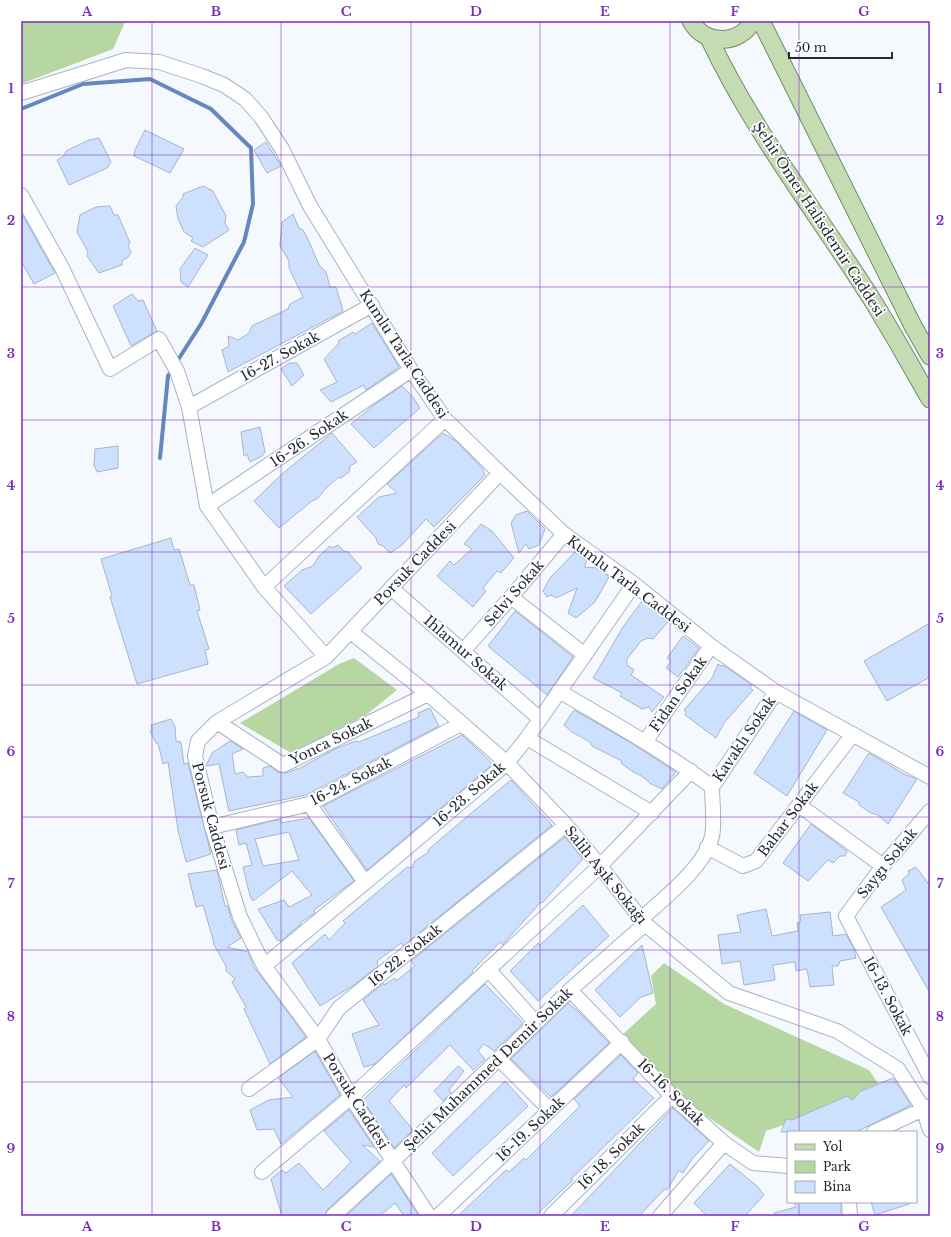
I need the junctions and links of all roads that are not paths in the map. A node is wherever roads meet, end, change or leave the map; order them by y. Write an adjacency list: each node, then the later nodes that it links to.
1 (691, 21): 4 (main road)
2 (753, 21): 4 (main road)
3 (761, 21): 8 (main road, Şehit Ömer Halisdemir Caddesi)
4 (709, 38): 10 (main road, Şehit Ömer Halisdemir Caddesi)
5 (21, 93): 7 (street, Kumlu Tarla Caddesi)
6 (21, 195): 11 (street)
7 (372, 305): 9 (street, Kumlu Tarla Caddesi); 11 (street, 16-27. Sokak)
8 (930, 356)
9 (411, 370): 12 (street, Kumlu Tarla Caddesi); 14 (street, 16-26. Sokak)
10 (930, 399)
11 (189, 407): 14 (street)
12 (445, 419): 13 (street, Kumlu Tarla Caddesi); 17 (street)
13 (500, 474): 15 (street, Kumlu Tarla Caddesi); 18 (street, Porsuk Caddesi)
14 (207, 506): 17 (street)
15 (564, 534): 16 (street, Kumlu Tarla Caddesi); 19 (street, Selvi Sokak)
16 (634, 584): 21 (street, Kumlu Tarla Caddesi); 23 (street, 16-23. Sokak)
17 (264, 587): 24 (street)
18 (391, 588): 20 (street, Porsuk Caddesi); 22 (street, Ihlamur Sokak)
19 (511, 597): 22 (street, Selvi Sokak); 23 (street)
20 (351, 632): 24 (street, Porsuk Caddesi); 27 (street, Salih Aşık Sokağı)
21 (711, 646): 26 (street, Kumlu Tarla Caddesi); 33 (street, Fidan Sokak)
22 (463, 651): 28 (street, Ihlamur Sokak)
23 (585, 655): 25 (street, 16-23. Sokak)
24 (326, 657): 29 (street, Porsuk Caddesi)
25 (559, 691): 28 (street, 16-23. Sokak); 33 (street)
26 (776, 692): 31 (street, Kumlu Tarla Caddesi); 37 (street, Kavaklı Sokak)
27 (428, 694): 29 (street, Yonca Sokak); 30 (street, Salih Aşık Sokağı)
28 (540, 719): 32 (street, 16-23. Sokak)
29 (217, 722): 43 (street, Porsuk Caddesi)
30 (461, 724): 34 (street, Salih Aşık Sokağı); 38 (street, 16-24. Sokak)
31 (853, 734): 36 (street, Kumlu Tarla Caddesi); 39 (street, Bahar Sokak)
32 (527, 738): 34 (street, 16-23. Sokak); 41 (street)
33 (645, 742): 35 (street)
34 (507, 763): 42 (street, Salih Aşık Sokağı); 47 (street, 16-23. Sokak)
35 (691, 771): 37 (street); 41 (street)
36 (930, 778)
37 (712, 787): 44 (street, Şehit Muhammed Demir Sokak)
38 (309, 804): 43 (street, 16-24. Sokak); 47 (street)
39 (799, 806): 44 (street, Bahar Sokak); 46 (street)
40 (930, 810): 46 (street, Saygı Sokak)
41 (652, 813): 45 (street)
42 (566, 825): 45 (street, Salih Aşık Sokağı); 54 (street, 16-22. Sokak)
43 (212, 827): 50 (street, Porsuk Caddesi)
44 (707, 847): 49 (street, Şehit Muhammed Demir Sokak)
45 (600, 866): 49 (street, Salih Aşık Sokağı); 51 (street)
46 (883, 866): 48 (street, Saygı Sokak)
47 (365, 882): 50 (street, 16-23. Sokak)
48 (846, 916): 57 (street, 16-13. Sokak)
49 (642, 922): 52 (street, Şehit Muhammed Demir Sokak); 61 (street, Salih Aşık Sokağı)
50 (264, 966): 54 (street, Porsuk Caddesi)
51 (488, 969): 53 (street); 60 (street)
52 (570, 990): 53 (street, Şehit Muhammed Demir Sokak); 55 (street, 16-16. Sokak)
53 (536, 1023): 56 (street, Şehit Muhammed Demir Sokak)
54 (318, 1039): 58 (street, 16-22. Sokak); 60 (street, Porsuk Caddesi)
55 (622, 1042): 59 (street, 16-16. Sokak); 62 (street, 16-19. Sokak)
56 (498, 1059): 62 (street); 66 (street, Şehit Muhammed Demir Sokak)
57 (930, 1077)
58 (249, 1089)
59 (672, 1096): 65 (street, 16-16. Sokak); 73 (street, 16-18. Sokak)
60 (351, 1097): 66 (street, Porsuk Caddesi); 68 (street)
61 (927, 1107): 63 (street, Salih Aşık Sokağı); 64 (street)
62 (550, 1110): 72 (street, 16-19. Sokak)
63 (930, 1130)
64 (876, 1131)
65 (724, 1143): 67 (street, 16-16. Sokak); 74 (street)
66 (393, 1161): 70 (street, Şehit Muhammed Demir Sokak); 71 (street, Porsuk Caddesi)
67 (787, 1166)
68 (262, 1172)
69 (849, 1203): 75 (street)
70 (333, 1216)
71 (429, 1216)
72 (438, 1216)
73 (552, 1216)
74 (660, 1216)
75 (850, 1216)

